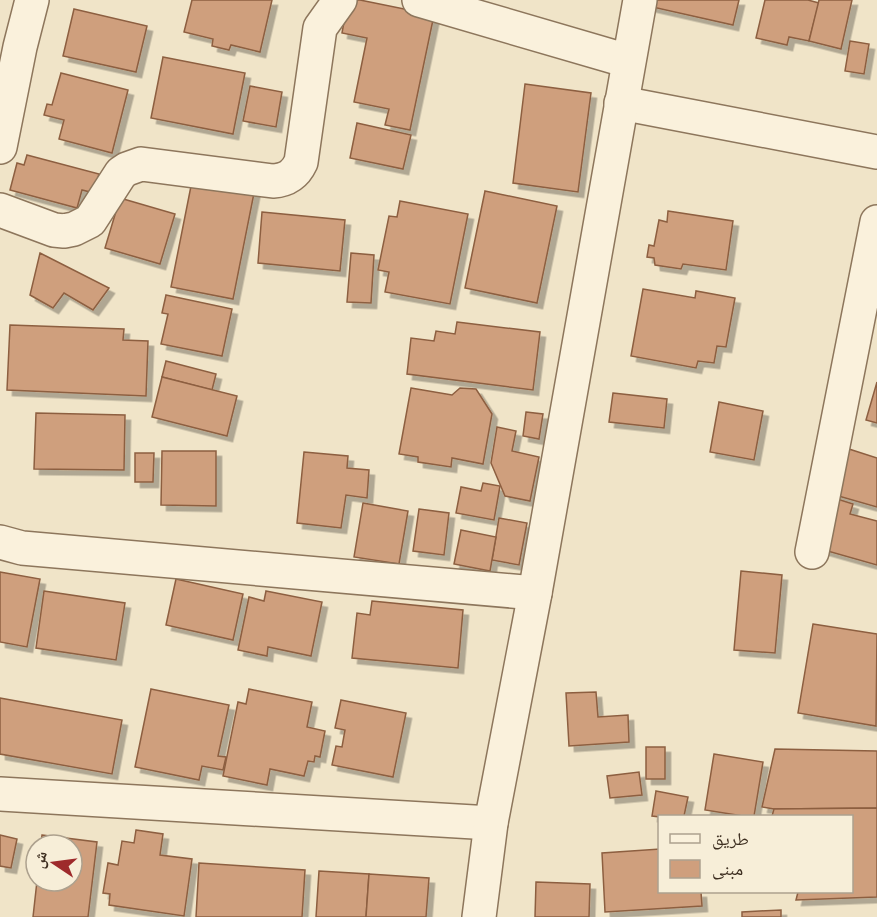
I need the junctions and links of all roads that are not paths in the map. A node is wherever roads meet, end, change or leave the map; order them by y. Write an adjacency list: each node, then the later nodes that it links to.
1 (32, 0): 5 (street)
2 (340, 0): 10 (street)
3 (419, 0): 6 (street)
4 (640, 0): 6 (street)
5 (10, 45): 8 (street)
6 (628, 61): 7 (street)
7 (621, 103): 9 (street); 14 (street)
8 (0, 147)
9 (877, 152)
10 (0, 210)
11 (877, 222): 13 (street)
12 (0, 542): 14 (street)
13 (812, 552)
14 (535, 593): 16 (street)
15 (0, 794): 16 (street)
16 (491, 823): 17 (street)
17 (479, 917)

